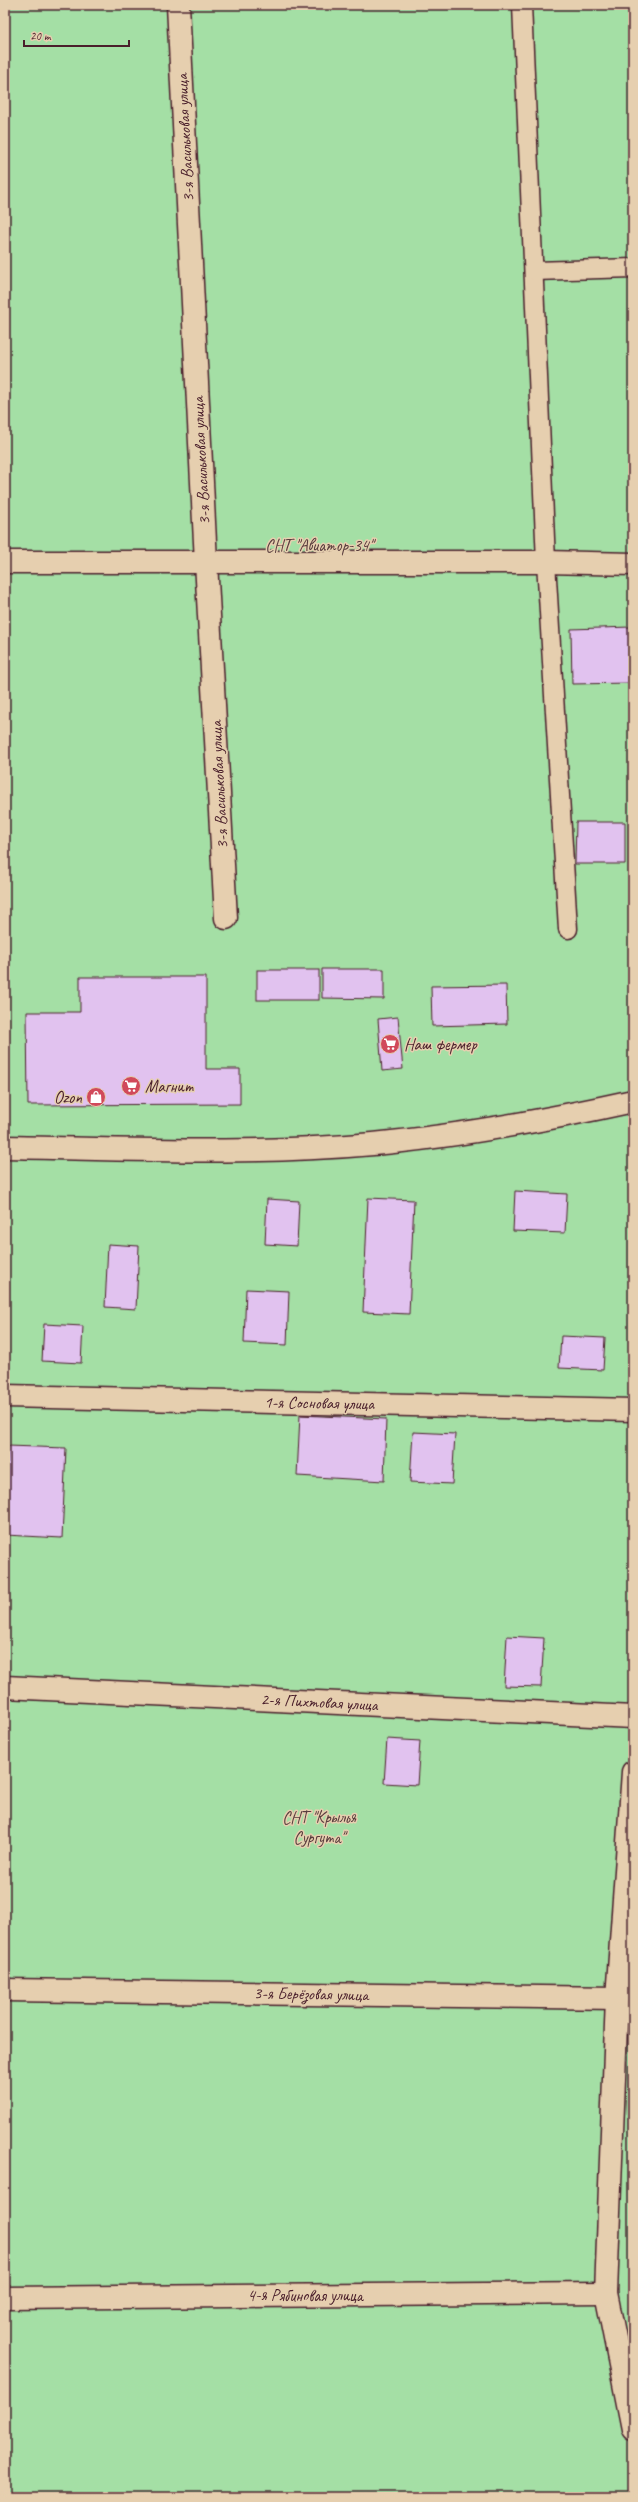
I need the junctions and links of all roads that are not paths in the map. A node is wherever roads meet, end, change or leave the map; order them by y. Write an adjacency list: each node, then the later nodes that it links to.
1 (178, 5): 6 (street, 3-я Васильковая улица)
2 (522, 5): 4 (lane)
3 (633, 268): 4 (lane)
4 (535, 271): 7 (lane)
5 (5, 562): 6 (street)
6 (206, 562): 7 (street); 9 (street, 3-я Васильковая улица)
7 (546, 562): 8 (street); 10 (lane)
8 (633, 564)
9 (226, 918)
10 (568, 929)
11 (633, 1101): 12 (street)
12 (5, 1147)
13 (5, 1396): 14 (street, 1-я Сосновая улица)
14 (633, 1410)
15 (5, 1687): 16 (street, 2-я Пихтовая улица)
16 (633, 1717)
17 (633, 1772): 19 (street)
18 (5, 1990): 19 (street, 3-я Берёзовая улица)
19 (616, 1998): 20 (street)
20 (606, 2293): 21 (street, 4-я Рябиновая улица); 22 (street)
21 (5, 2298)
22 (633, 2429)

